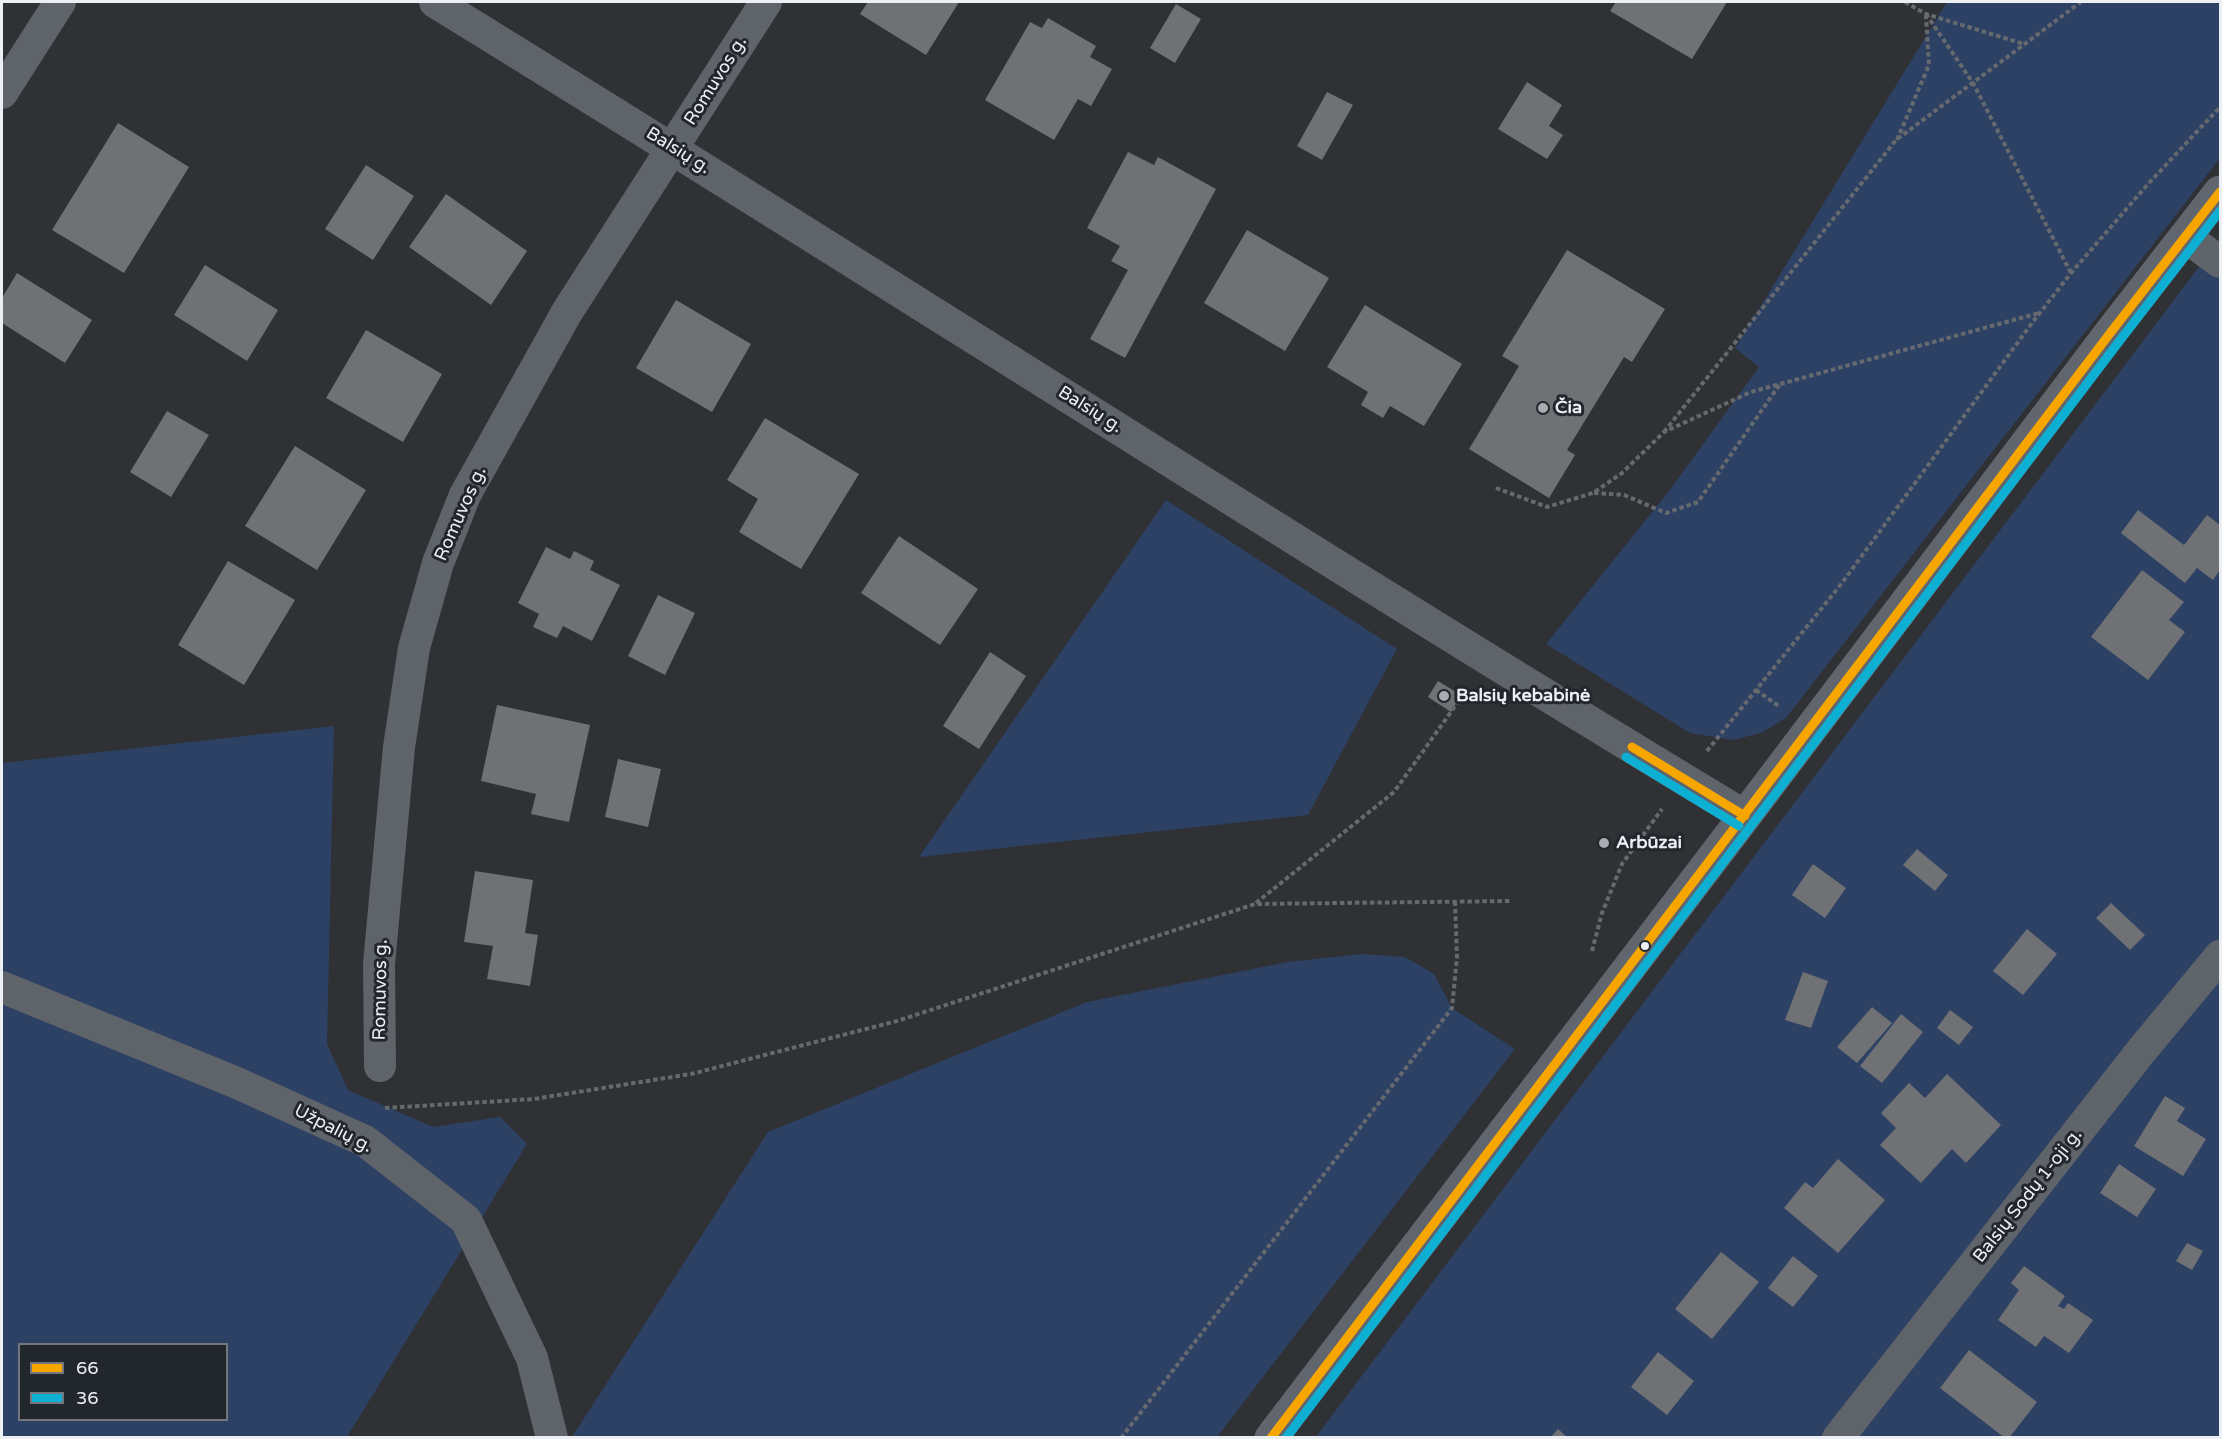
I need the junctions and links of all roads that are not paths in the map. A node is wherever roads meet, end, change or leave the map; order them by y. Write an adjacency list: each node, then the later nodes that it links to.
1 (60, 2): 4 (street)
2 (435, 2): 5 (street, Balsių g.)
3 (766, 2): 5 (street, Romuvos g.)
4 (2, 93)
5 (673, 148): 9 (street, Balsių g.); 12 (street, Romuvos g.)
6 (2220, 192): 7 (main road)
7 (2186, 237): 8 (street); 9 (main road)
8 (2220, 262)
9 (1745, 816): 14 (main road)
10 (2220, 956): 15 (street, Balsių Sodų 1-oji g.)
11 (2, 987): 13 (street, Užpalių g.)
12 (380, 1066)
13 (552, 1437)
14 (1271, 1437)
15 (1838, 1437)

